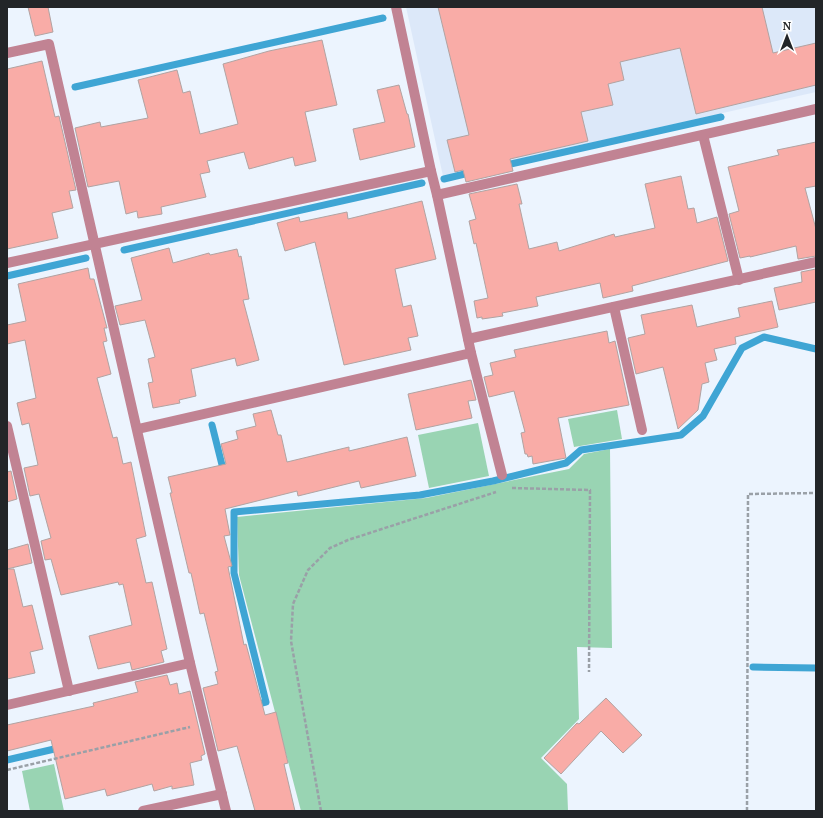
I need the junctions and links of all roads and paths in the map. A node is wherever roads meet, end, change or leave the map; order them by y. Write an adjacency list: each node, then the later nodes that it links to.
1 (396, 7): 5 (street)
2 (7, 53): 7 (street)
3 (816, 109): 4 (street)
4 (703, 135): 6 (street); 10 (street)
5 (431, 171): 6 (street); 7 (street)
6 (437, 195): 12 (street)
7 (95, 243): 9 (street); 14 (street)
8 (816, 262): 10 (street)
9 (7, 263)
10 (739, 280): 11 (street)
11 (614, 307): 12 (street); 15 (street)
12 (468, 339): 13 (street)
13 (471, 353): 14 (street); 17 (street)
14 (138, 429): 19 (street)
15 (642, 430)
16 (8, 431): 21 (street)
17 (504, 482): 20 (path); 28 (path)
18 (816, 493): 29 (path)
19 (190, 663): 21 (street); 23 (street)
20 (589, 672)
21 (69, 691): 22 (street)
22 (7, 705)
23 (204, 724): 24 (path); 25 (street)
24 (7, 770)
25 (222, 794): 26 (street); 27 (street)
26 (143, 811)
27 (226, 811)
28 (321, 811)
29 (747, 811)

